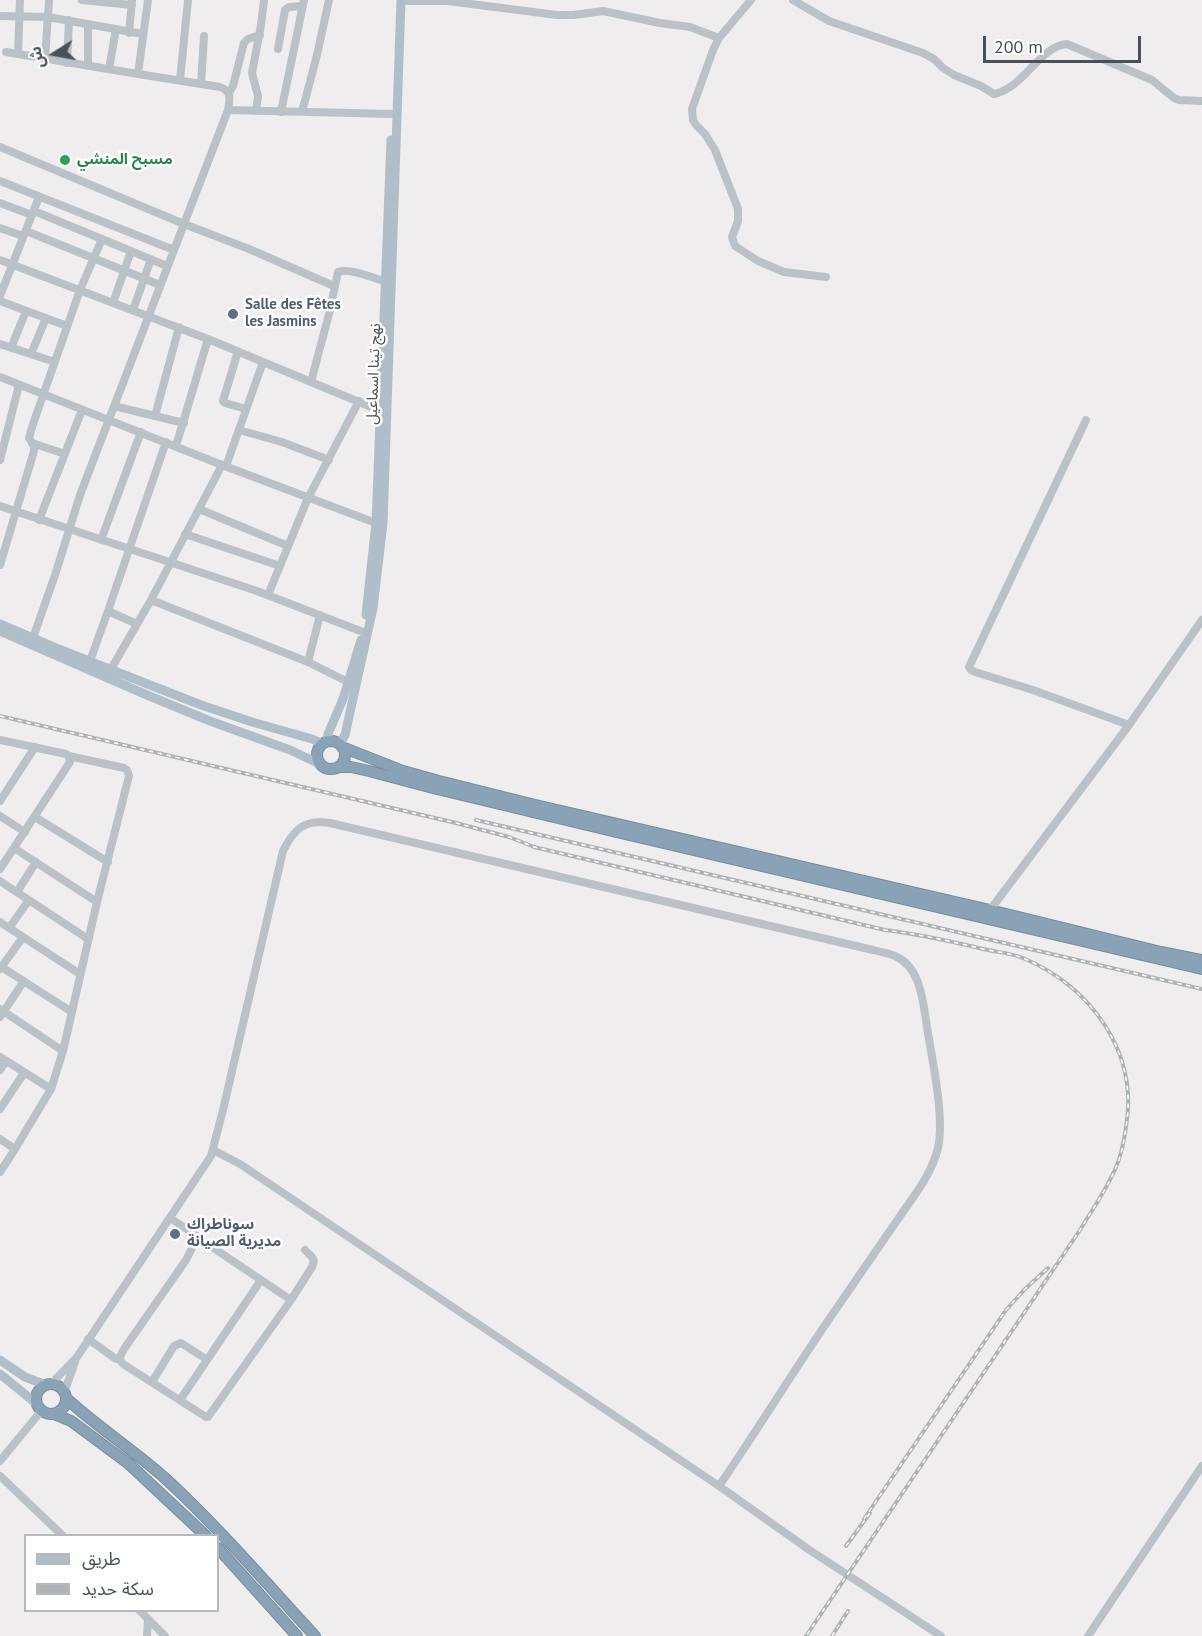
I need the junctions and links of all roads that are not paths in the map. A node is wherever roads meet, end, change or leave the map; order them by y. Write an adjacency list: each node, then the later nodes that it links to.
1 (20, 0): 15 (street)
2 (49, 0): 16 (street)
3 (82, 0): 12 (street)
4 (148, 0): 21 (street)
5 (188, 0): 33 (street)
6 (264, 0): 22 (street)
7 (329, 0): 40 (street)
8 (395, 0): 41 (main road, نهج تينا اسماعيل)
9 (401, 0): 24 (street); 61 (main road, نهج تينا اسماعيل)
10 (752, 0): 24 (street)
11 (793, 0): 36 (street)
12 (132, 2): 20 (street)
13 (303, 3): 25 (street); 39 (street)
14 (0, 16): 15 (street)
15 (20, 16): 16 (street); 27 (street)
16 (48, 17): 17 (street); 28 (street)
17 (69, 21): 18 (street); 29 (street)
18 (88, 24): 19 (street); 30 (street)
19 (117, 29): 20 (street); 31 (street)
20 (129, 33): 21 (street)
21 (143, 34): 32 (street)
22 (260, 35): 35 (street); 38 (street)
23 (204, 36): 34 (street)
24 (719, 38): 59 (street)
25 (278, 49)
26 (6, 52): 27 (street)
27 (18, 54): 28 (street)
28 (45, 59): 29 (street)
29 (67, 63): 30 (street)
30 (88, 66): 31 (street)
31 (109, 69): 32 (street)
32 (138, 74): 33 (street)
33 (180, 80): 34 (street)
34 (201, 84): 35 (street)
35 (229, 93): 37 (street)
36 (1202, 101)
37 (228, 110): 38 (street); 47 (street)
38 (256, 111): 39 (street)
39 (281, 112): 40 (street)
40 (302, 112): 41 (street)
41 (392, 114): 61 (main road, نهج تينا اسماعيل)
42 (0, 147): 47 (street)
43 (0, 181): 44 (street)
44 (39, 197): 46 (street); 51 (street)
45 (0, 203): 46 (street)
46 (33, 213): 49 (street); 50 (street)
47 (184, 224): 51 (street); 63 (street)
48 (0, 228): 49 (street)
49 (24, 233): 53 (street); 56 (street)
50 (102, 239): 52 (street); 53 (street)
51 (174, 250): 57 (street)
52 (131, 251): 54 (street); 58 (street)
53 (94, 259): 58 (street); 64 (street)
54 (151, 259): 57 (street); 60 (street)
55 (0, 260): 56 (street)
56 (11, 264): 64 (street); 65 (street)
57 (167, 266): 62 (street)
58 (124, 271): 60 (street); 67 (street)
59 (826, 277)
60 (144, 278): 62 (street); 68 (street)
61 (389, 283): 63 (street); 89 (main road, نهج تينا اسماعيل)
62 (160, 285): 70 (street)
63 (334, 286): 82 (street)
64 (80, 290): 67 (street); 72 (street)
65 (0, 296)
66 (0, 301): 69 (street)
67 (113, 303): 68 (street)
68 (133, 310): 70 (street)
69 (26, 311): 71 (street); 76 (street)
70 (149, 317): 73 (street); 86 (street)
71 (46, 318): 72 (street); 78 (street)
72 (67, 326): 79 (street)
73 (179, 327): 74 (street); 90 (street)
74 (208, 339): 77 (street); 93 (street)
75 (0, 344): 76 (street)
76 (11, 348): 78 (street)
77 (238, 351): 80 (street); 87 (street)
78 (31, 354): 79 (street)
79 (55, 362): 84 (street)
80 (262, 362): 82 (street); 87 (street)
81 (0, 377): 83 (street)
82 (311, 382): 85 (street)
83 (19, 385): 84 (street); 100 (street)
84 (43, 394): 88 (street); 97 (street)
85 (359, 401): 89 (street); 101 (street)
86 (114, 406): 90 (street); 91 (street)
87 (246, 409): 94 (street)
88 (82, 410): 91 (street); 99 (street)
89 (384, 412): 108 (main road, نهج تينا اسماعيل); 134 (main road, نهج تينا اسماعيل)
90 (155, 416): 93 (street)
91 (108, 420): 95 (street); 109 (street)
92 (1086, 420): 131 (street)
93 (184, 423): 98 (street)
94 (239, 430): 101 (street); 102 (street)
95 (141, 432): 96 (street); 111 (street)
96 (166, 442): 98 (street); 113 (street)
97 (32, 443): 99 (street); 106 (street)
98 (176, 446): 102 (street)
99 (65, 454): 107 (street)
100 (0, 460)
101 (329, 460): 103 (street)
102 (224, 466): 103 (street); 105 (street)
103 (309, 498): 108 (street); 112 (street)
104 (0, 506): 106 (street)
105 (199, 509): 110 (street); 112 (street)
106 (15, 512): 107 (street); 115 (street)
107 (39, 520): 109 (street)
108 (376, 523): 125 (main road, نهج تينا اسماعيل)
109 (69, 529): 111 (street); 126 (street)
110 (185, 534): 114 (street); 116 (street)
111 (101, 540): 113 (street)
112 (288, 546): 116 (street)
113 (130, 549): 114 (street); 119 (street)
114 (170, 562): 117 (street); 118 (street)
115 (0, 565)
116 (280, 566): 117 (street)
117 (268, 595): 120 (street)
118 (151, 600): 123 (street); 128 (street)
119 (108, 611): 123 (street); 127 (street)
120 (320, 615): 125 (street); 128 (street)
121 (1202, 620): 131 (street)
122 (0, 624): 126 (main road)
123 (137, 624): 129 (street)
124 (0, 632): 137 (main road)
125 (363, 632): 130 (main road, نهج تينا اسماعيل)
126 (33, 638): 127 (main road)
127 (90, 661): 129 (main road)
128 (308, 662): 130 (street)
129 (111, 669): 133 (main road)
130 (348, 682): 133 (main road, نهج تينا اسماعيل)
131 (1129, 725): 151 (street)
132 (0, 740): 135 (street)
133 (325, 743): 134 (highway); 137 (highway)
134 (341, 746): 138 (highway); 151 (highway)
135 (35, 747): 136 (street); 139 (street)
136 (69, 756): 141 (street); 145 (street)
137 (322, 765): 138 (highway)
138 (338, 767): 158 (highway)
139 (0, 801)
140 (0, 816): 142 (street)
141 (35, 818): 142 (street); 145 (street)
142 (25, 832): 143 (street)
143 (14, 848): 144 (street); 146 (street)
144 (36, 862): 148 (street); 150 (street)
145 (108, 862): 150 (street)
146 (0, 869)
147 (0, 881): 148 (street)
148 (17, 892): 149 (street)
149 (29, 900): 153 (street); 155 (street)
150 (97, 902): 155 (street)
151 (990, 909): 156 (highway)
152 (0, 922): 153 (street)
153 (9, 928): 154 (street)
154 (23, 937): 157 (street); 159 (street)
155 (88, 939): 159 (street)
156 (1202, 960)
157 (0, 967): 160 (street)
158 (1202, 969)
159 (80, 974): 162 (street)
160 (24, 981): 161 (street); 162 (street)
161 (1, 1012): 163 (street)
162 (72, 1012): 163 (street)
163 (63, 1051): 167 (street)
164 (3, 1059): 165 (street); 166 (street)
165 (0, 1070)
166 (24, 1073): 167 (street); 168 (street)
167 (51, 1089): 170 (street)
168 (0, 1109)
169 (0, 1139): 170 (street)
170 (15, 1149): 172 (street)
171 (213, 1150): 173 (street); 193 (street); 193 (street)
172 (0, 1172)
173 (170, 1218): 174 (street); 178 (street)
174 (199, 1239): 176 (street); 180 (street)
175 (305, 1250): 177 (street)
176 (261, 1280): 177 (street); 181 (street)
177 (291, 1300): 187 (street)
178 (88, 1339): 179 (street); 180 (street)
179 (77, 1358): 185 (street); 186 (street)
180 (119, 1359): 184 (street)
181 (207, 1359): 184 (street); 187 (street)
182 (0, 1360): 185 (main road)
183 (0, 1374): 188 (main road)
184 (152, 1382): 187 (street)
185 (49, 1384): 186 (highway); 188 (highway)
186 (65, 1395): 189 (highway); 202 (highway)
187 (180, 1400)
188 (40, 1407): 189 (highway); 190 (street)
189 (54, 1414): 195 (highway)
190 (0, 1461)
191 (1202, 1466): 204 (street)
192 (0, 1476): 194 (street)
193 (719, 1486): 203 (street)
194 (61, 1534)
195 (204, 1534)
196 (219, 1549): 201 (highway)
197 (140, 1612): 198 (street)
198 (148, 1619): 199 (street); 200 (street)
199 (147, 1636)
200 (165, 1636)
201 (297, 1636)
202 (315, 1636)
203 (940, 1636)
204 (1088, 1636)

